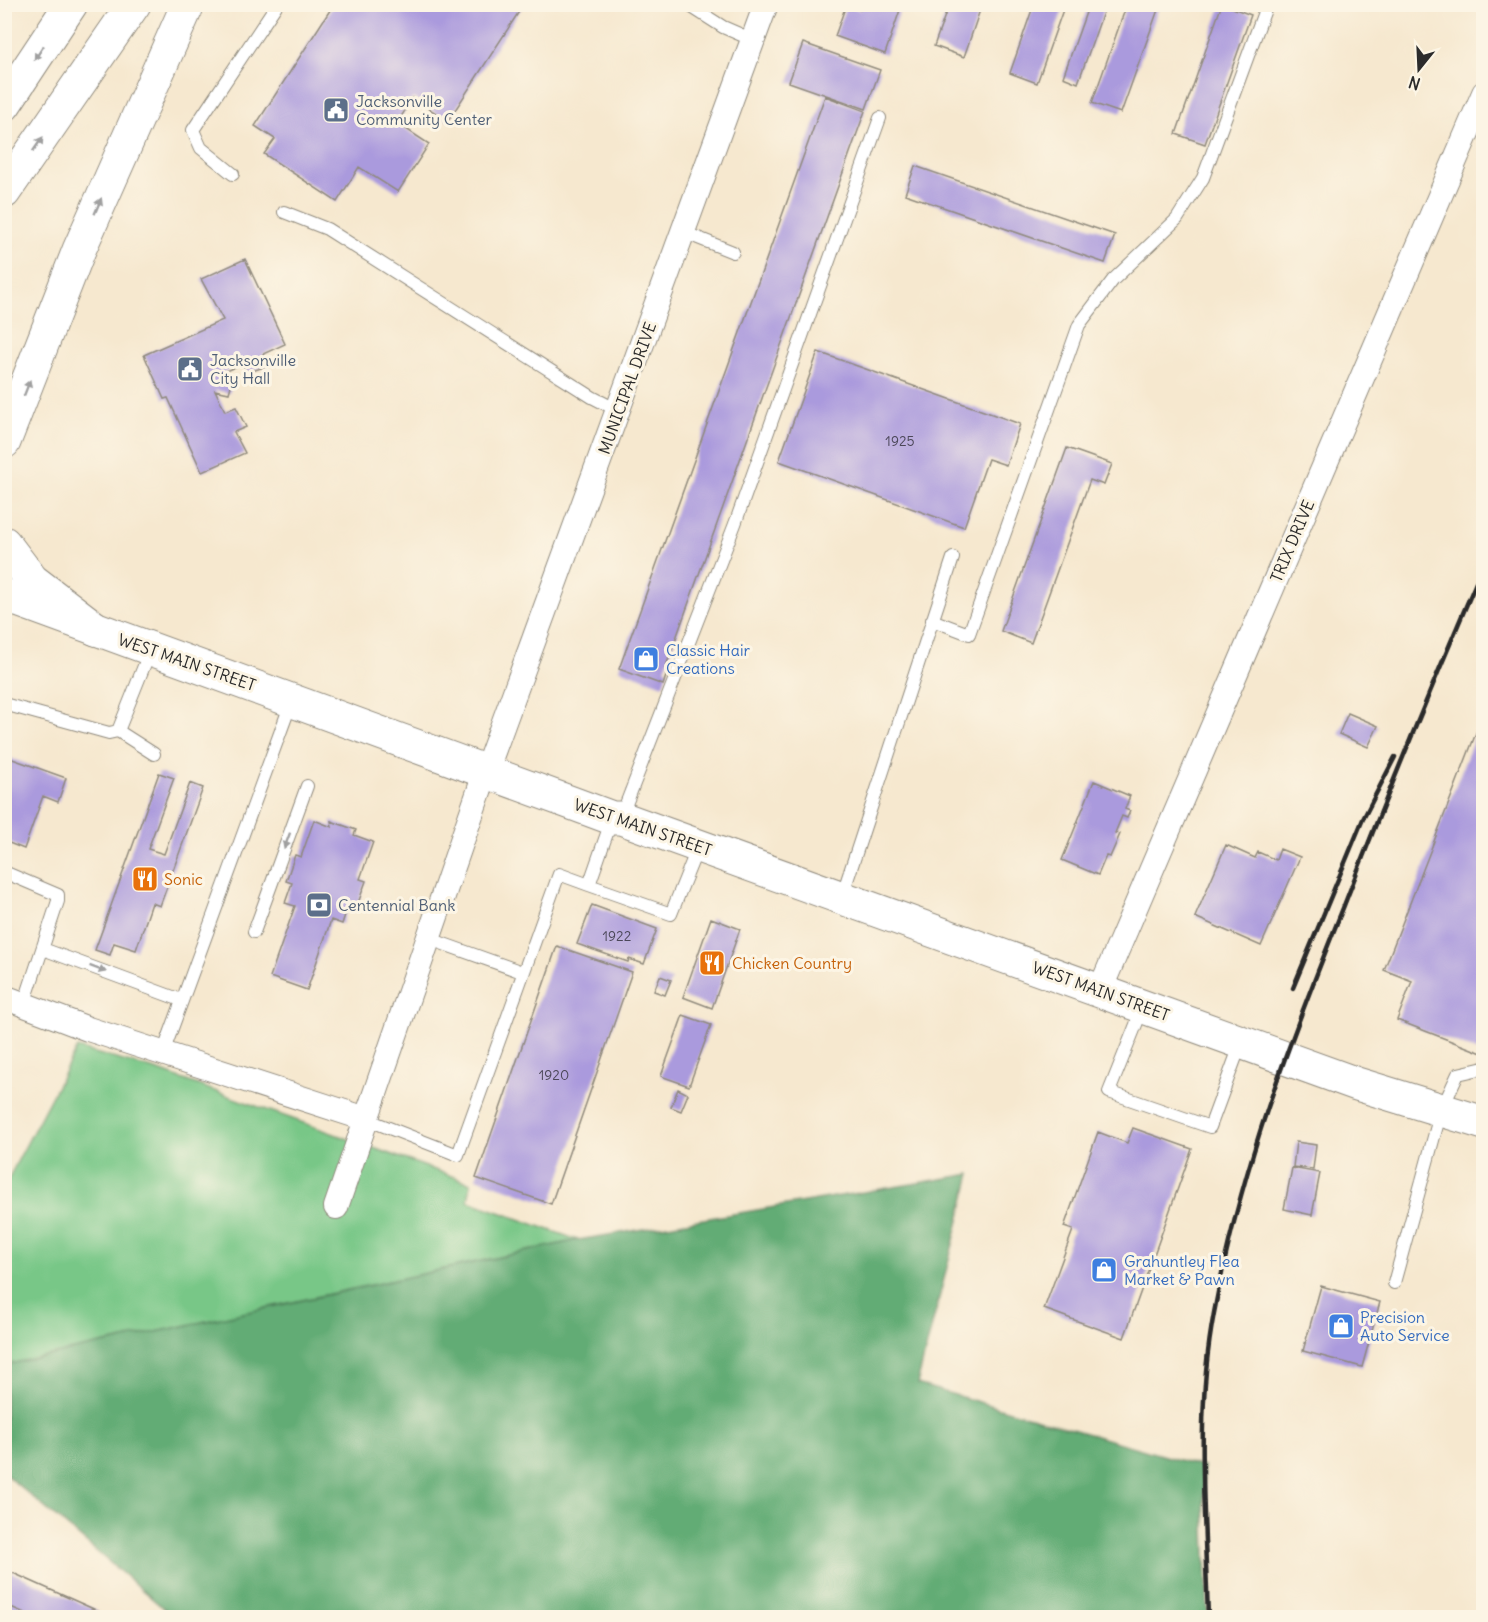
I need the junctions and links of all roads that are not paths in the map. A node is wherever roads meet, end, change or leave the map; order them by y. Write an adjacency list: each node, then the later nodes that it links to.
1 (71, 4): 10 (main road, one-way to 10)
2 (134, 4): 13 (main road, one-way to 2)
3 (188, 4): 18 (main road, one-way to 3)
4 (277, 4): 12 (lane)
5 (687, 4): 8 (lane)
6 (766, 4): 8 (street, MUNICIPAL DRIVE)
7 (1267, 4): 22 (lane)
8 (753, 40): 15 (street, MUNICIPAL DRIVE)
9 (1484, 93): 40 (street, TRIX DRIVE)
10 (4, 105)
11 (880, 118): 31 (lane)
12 (233, 174)
13 (4, 192)
14 (285, 212): 17 (lane)
15 (683, 232): 16 (lane); 17 (street, MUNICIPAL DRIVE)
16 (734, 252)
17 (619, 411): 29 (street, MUNICIPAL DRIVE)
18 (4, 442)
19 (4, 543): 23 (main road)
20 (953, 558): 22 (lane)
21 (4, 595): 23 (main road, WEST MAIN STREET)
22 (932, 620): 35 (lane)
23 (96, 629): 24 (main road, WEST MAIN STREET)
24 (150, 651): 25 (main road, WEST MAIN STREET); 27 (lane)
25 (292, 699): 29 (main road, WEST MAIN STREET); 41 (lane)
26 (4, 704): 27 (lane)
27 (118, 731): 28 (lane)
28 (154, 754)
29 (486, 771): 31 (main road, WEST MAIN STREET); 37 (street, MUNICIPAL DRIVE)
30 (307, 786): 36 (lane, one-way to 36)
31 (617, 818): 32 (main road, WEST MAIN STREET); 34 (lane)
32 (699, 846): 34 (lane); 35 (main road, WEST MAIN STREET)
33 (4, 872): 38 (lane)
34 (589, 885): 39 (lane)
35 (842, 898): 40 (main road, WEST MAIN STREET)
36 (254, 932)
37 (427, 938): 39 (lane); 48 (street, MUNICIPAL DRIVE)
38 (43, 949): 41 (lane, one-way to 41); 42 (lane)
39 (522, 972): 48 (lane)
40 (1100, 990): 43 (main road, WEST MAIN STREET)
41 (181, 1000): 45 (lane)
42 (14, 1001): 45 (street)
43 (1143, 1007): 44 (main road, WEST MAIN STREET); 44 (lane)
44 (1241, 1042): 47 (main road, WEST MAIN STREET)
45 (163, 1053): 48 (street)
46 (1484, 1068): 47 (lane)
47 (1441, 1111): 49 (main road, WEST MAIN STREET); 51 (lane)
48 (366, 1119): 50 (street, MUNICIPAL DRIVE)
49 (1484, 1123)
50 (336, 1207)
51 (1394, 1283)

